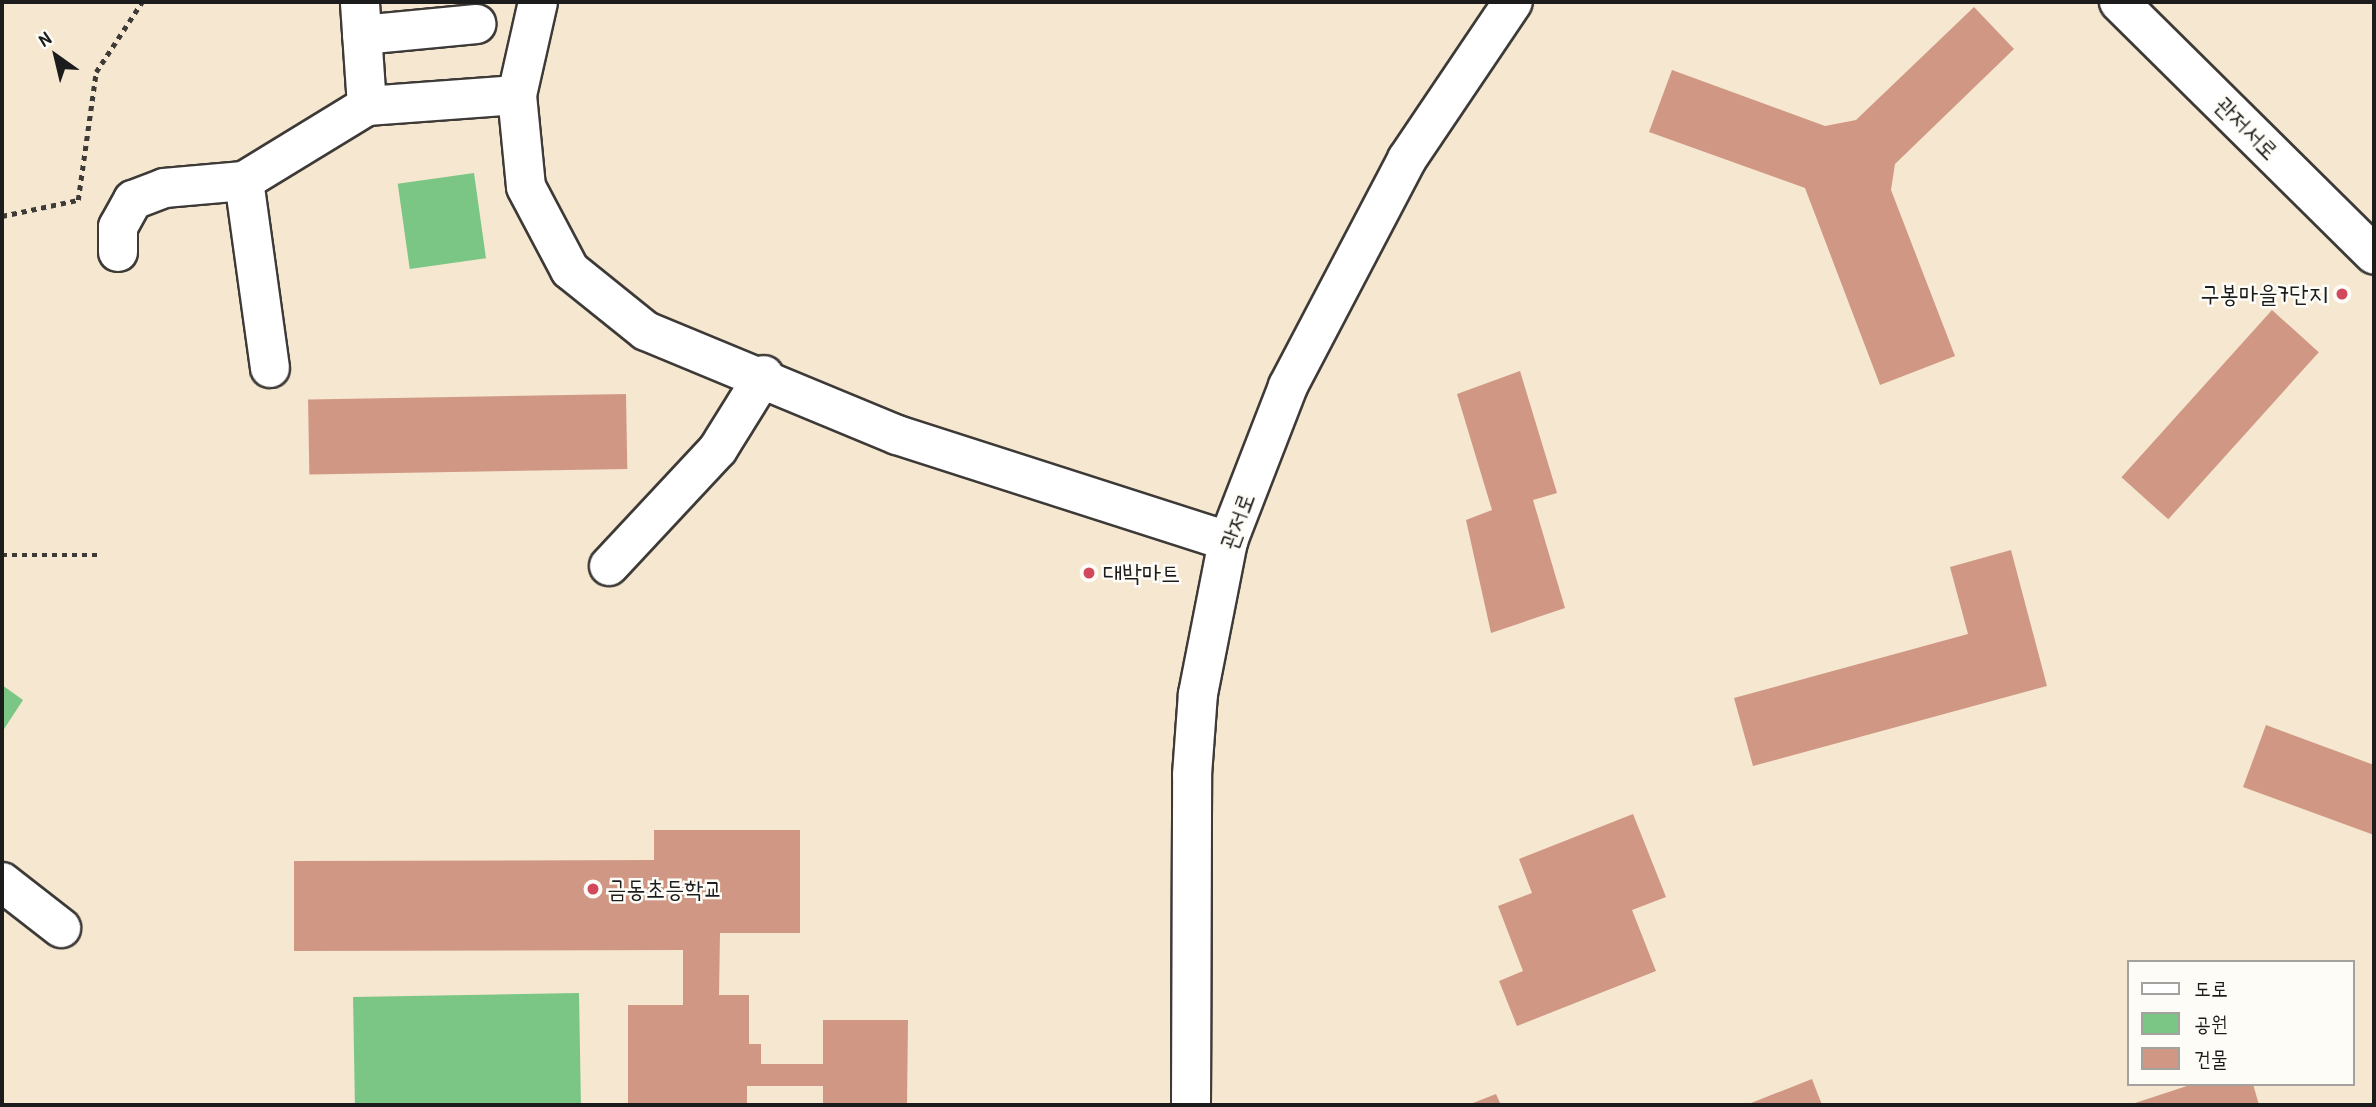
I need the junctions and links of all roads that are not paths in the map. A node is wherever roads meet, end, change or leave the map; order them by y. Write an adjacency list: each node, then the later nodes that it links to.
1 (538, 2): 6 (street)
2 (1513, 2): 13 (street, 관저로)
3 (2119, 2): 10 (street, 관저서로)
4 (361, 18): 5 (street); 7 (street)
5 (476, 24)
6 (517, 95): 7 (street); 12 (street)
7 (367, 106): 8 (street)
8 (244, 181): 9 (street); 11 (street)
9 (118, 252)
10 (2374, 254)
11 (270, 368)
12 (764, 374): 13 (street); 14 (street)
13 (1228, 541): 17 (street, 관저로)
14 (609, 566)
15 (2, 882): 16 (street)
16 (61, 928)
17 (1191, 1105)

